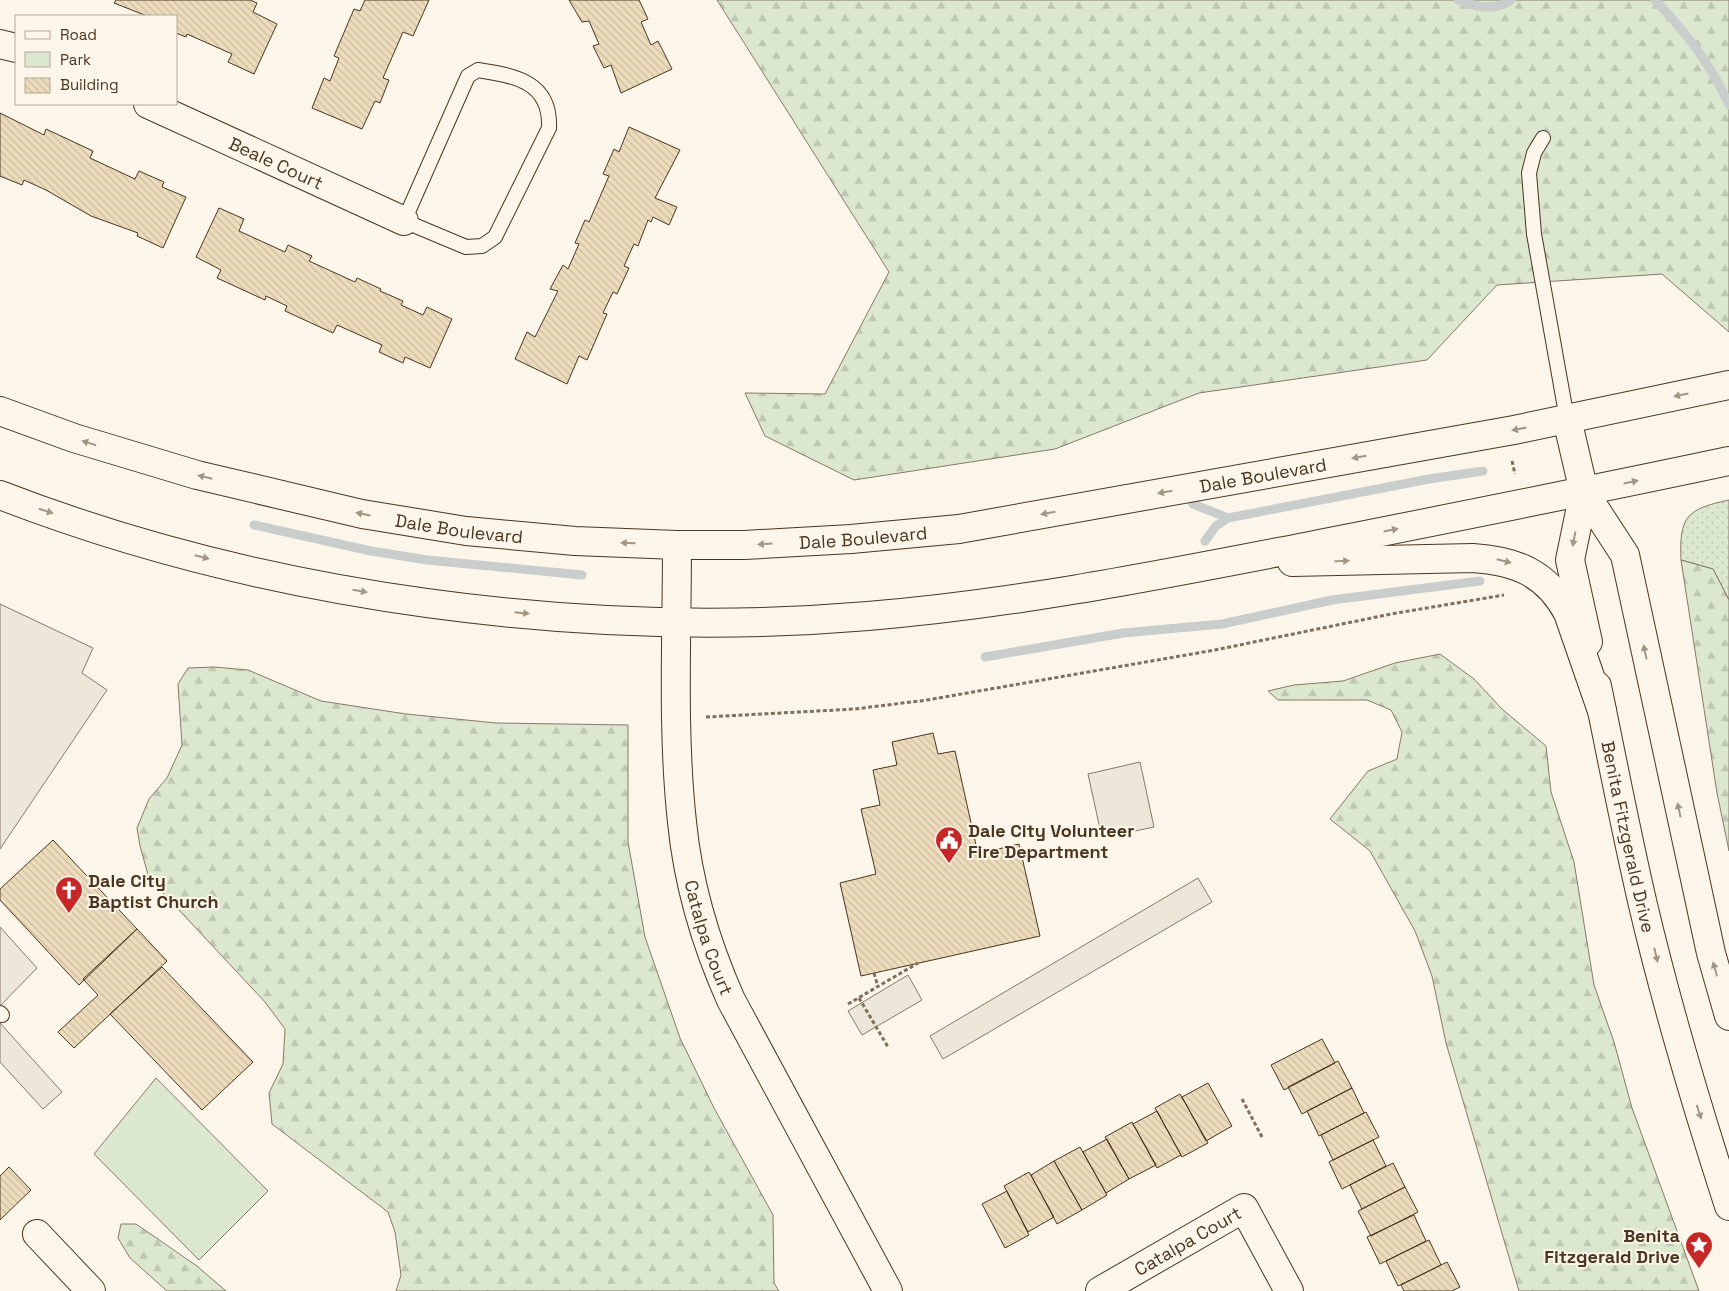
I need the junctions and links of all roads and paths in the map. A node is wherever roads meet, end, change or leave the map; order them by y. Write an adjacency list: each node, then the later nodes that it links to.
1 (0, 44): 2 (main road)
2 (15, 48)
3 (150, 105): 5 (main road, Beale Court)
4 (1543, 138): 8 (lane)
5 (404, 221): 5 (lane)
6 (1729, 385): 8 (main road, Dale Boulevard, one-way to 8)
7 (0, 411): 14 (main road, Dale Boulevard, one-way to 7)
8 (1567, 419): 12 (main road, Benita Fitzgerald Drive); 14 (main road, Dale Boulevard, one-way to 14)
9 (1512, 456): 11 (path)
10 (1729, 461): 12 (main road, one-way to 10)
11 (1517, 482)
12 (1584, 492): 15 (main road, one-way to 12); 18 (main road, Benita Fitzgerald Drive, one-way to 18); 25 (main road, Benita Fitzgerald Drive, one-way to 12)
13 (0, 495): 17 (main road, one-way to 17)
14 (677, 545): 17 (main road, Catalpa Court)
15 (1224, 563): 17 (main road); 18 (main road, one-way to 18)
16 (1506, 591): 19 (path)
17 (677, 623): 19 (main road, Catalpa Court)
18 (1602, 711): 29 (main road, Benita Fitzgerald Drive, one-way to 29)
19 (678, 717): 32 (main road, Catalpa Court)
20 (918, 963): 22 (path)
21 (874, 973): 22 (path)
22 (878, 986): 23 (path)
23 (859, 998): 24 (path); 26 (path)
24 (848, 1004)
25 (1729, 1016)
26 (888, 1047)
27 (1242, 1099): 28 (path)
28 (1263, 1139)
29 (1729, 1206)
30 (37, 1234): 31 (main road)
31 (91, 1291)
32 (888, 1291)
33 (1100, 1291): 34 (main road, Catalpa Court)
34 (1289, 1291)

